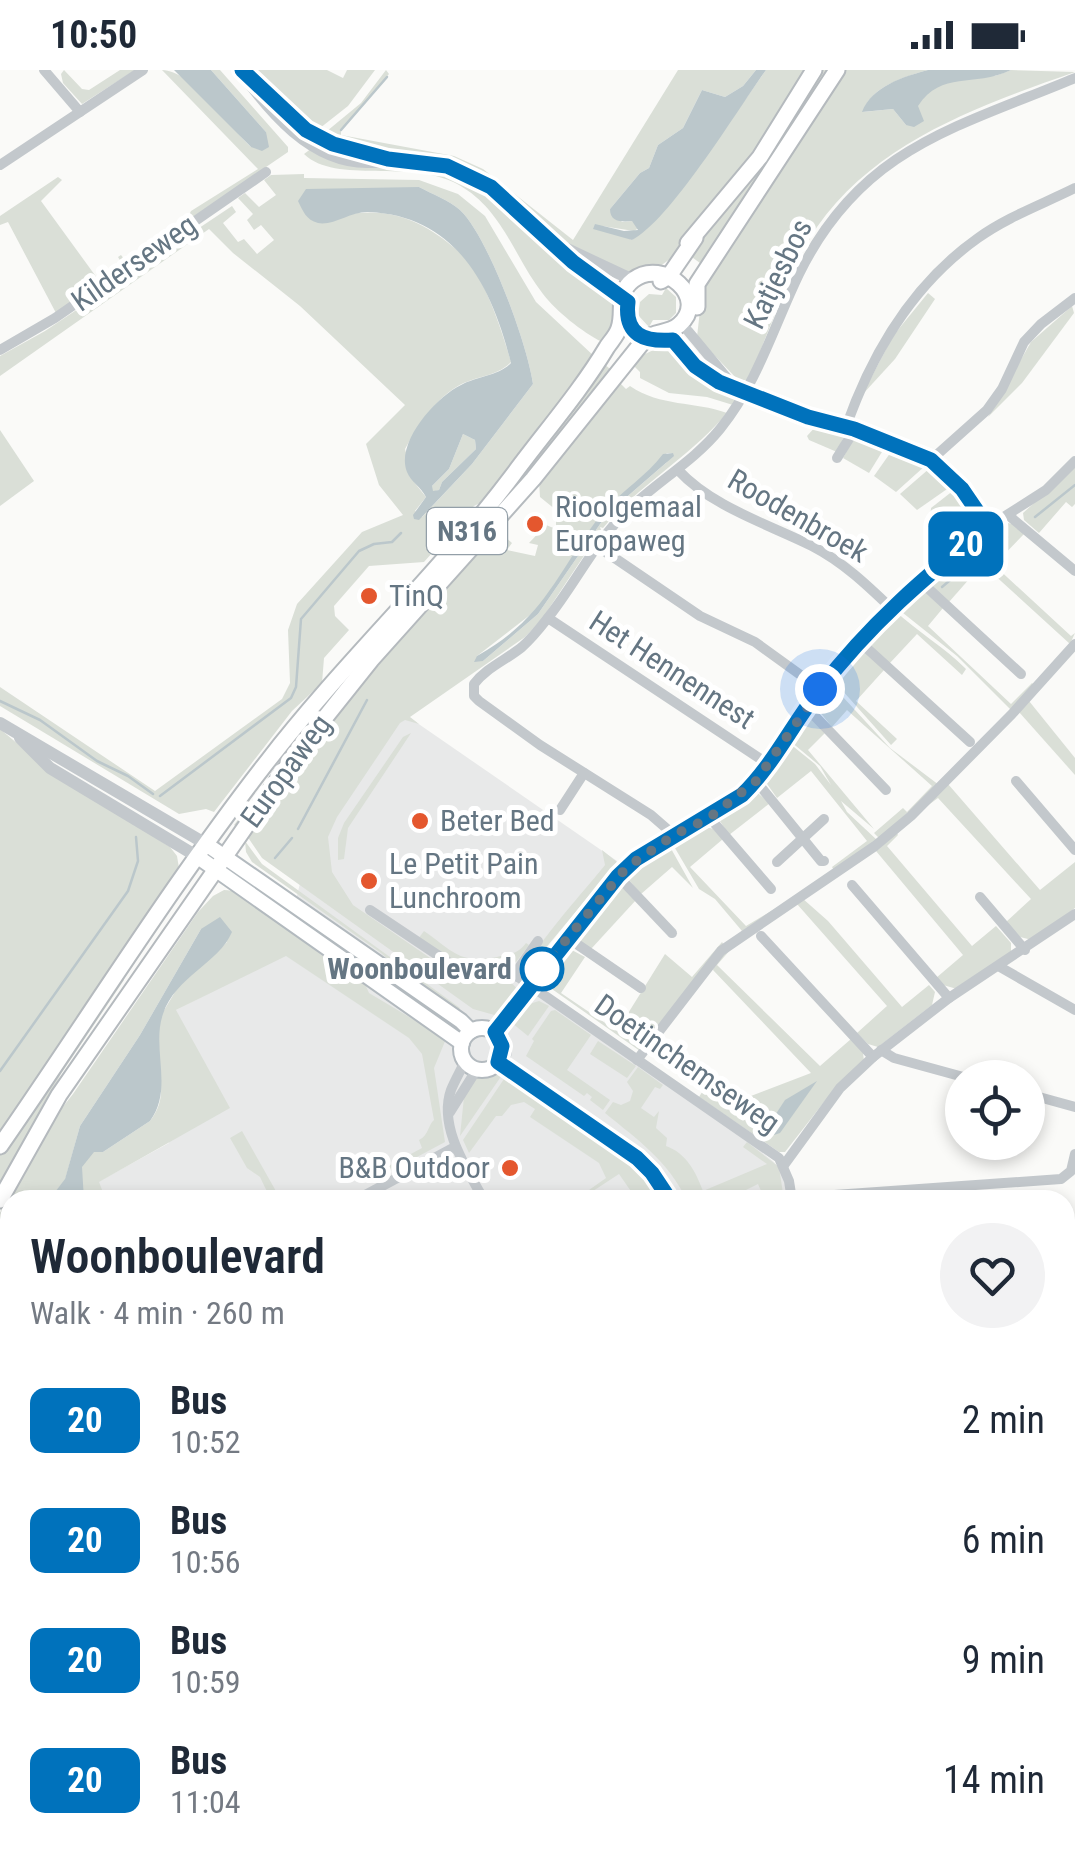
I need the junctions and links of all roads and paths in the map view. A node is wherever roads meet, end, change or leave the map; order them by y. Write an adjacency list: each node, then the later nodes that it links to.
1 (144, 70): 7 (street)
2 (241, 70): 11 (street)
3 (814, 70): 12 (main road)
4 (837, 70): 14 (main road)
5 (52, 73): 7 (street)
6 (1075, 78): 23 (street, Katjesbos)
7 (80, 112): 8 (street)
8 (1, 162)
9 (266, 172): 21 (street, Kilderseweg)
10 (1075, 188): 24 (street)
11 (552, 240): 13 (street); 16 (street)
12 (666, 275): 13 (main road); 14 (main road); 16 (main road)
13 (634, 280): 16 (main road)
14 (691, 295): 18 (main road)
15 (1075, 298): 26 (street)
16 (624, 300): 17 (main road)
17 (624, 326): 19 (main road); 54 (main road, Europaweg / N316)
18 (685, 326): 19 (main road, N316); 20 (main road); 22 (street)
19 (650, 340): 20 (main road); 57 (main road, Europaweg / N316)
20 (673, 340): 22 (street)
21 (0, 350)
22 (732, 385): 23 (street)
23 (747, 392): 24 (street); 28 (street, Katjesbos)
24 (850, 428): 25 (street); 26 (street)
25 (837, 458)
26 (931, 460): 30 (street)
27 (1075, 460): 29 (street)
28 (678, 470): 31 (street, Katjesbos); 34 (street, Roodenbroek)
29 (1008, 515): 30 (street); 32 (street)
30 (988, 527): 33 (street)
31 (597, 546): 35 (street, Katjesbos); 39 (street)
32 (1074, 568)
33 (920, 581): 34 (street); 38 (street)
34 (892, 608): 36 (street)
35 (548, 618): 43 (street, Het Hennennest); 44 (street, Katjesbos)
36 (860, 642): 39 (street); 42 (street)
37 (1075, 644): 80 (street)
38 (1021, 674)
39 (820, 689): 40 (street)
40 (806, 708): 43 (street); 47 (street)
41 (6, 726): 54 (street)
42 (970, 742)
43 (768, 764): 45 (street)
44 (584, 773): 48 (street); 51 (street)
45 (756, 781): 49 (street); 52 (street)
46 (1016, 782): 53 (street)
47 (886, 790)
48 (560, 810)
49 (709, 818): 51 (street); 60 (street)
50 (824, 819): 52 (street)
51 (674, 835): 58 (street)
52 (802, 839): 55 (street); 56 (street)
53 (1075, 850)
54 (202, 851): 57 (main road); 86 (main road, Europaweg / N316)
55 (777, 862)
56 (824, 862)
57 (218, 863): 78 (main road); 90 (main road, Europaweg / N316)
58 (618, 876): 64 (street); 66 (street)
59 (852, 885): 75 (street)
60 (772, 890)
61 (980, 896): 68 (street)
62 (370, 910): 71 (street, Doetinchemseweg)
63 (1075, 914): 68 (street)
64 (672, 933)
65 (761, 936): 79 (street)
66 (568, 938): 73 (street); 74 (street)
67 (538, 941): 69 (street)
68 (1025, 950): 70 (street)
69 (526, 959): 71 (street, Doetinchemseweg); 72 (street)
70 (1000, 966): 75 (street); 76 (street)
71 (500, 970): 72 (street, Doetinchemseweg)
72 (518, 977): 73 (street, Doetinchemseweg)
73 (530, 986): 77 (street); 80 (street, Doetinchemseweg)
74 (641, 988)
75 (948, 998): 79 (street)
76 (1075, 1010)
77 (495, 1032): 78 (main road); 81 (main road)
78 (466, 1037): 82 (main road)
79 (877, 1053): 83 (street); 89 (street)
80 (637, 1060): 89 (street, Doetinchemseweg)
81 (498, 1062): 82 (main road); 93 (main road)
82 (471, 1065): 87 (street)
83 (945, 1072)
84 (1045, 1099): 85 (street)
85 (1075, 1107)
86 (0, 1146)
87 (455, 1147): 91 (street); 92 (street)
88 (1075, 1154): 95 (street)
89 (784, 1164): 94 (street, Doetinchemseweg)
90 (6, 1190)
91 (375, 1190)
92 (479, 1190)
93 (663, 1190)
94 (790, 1190)
95 (917, 1190)

